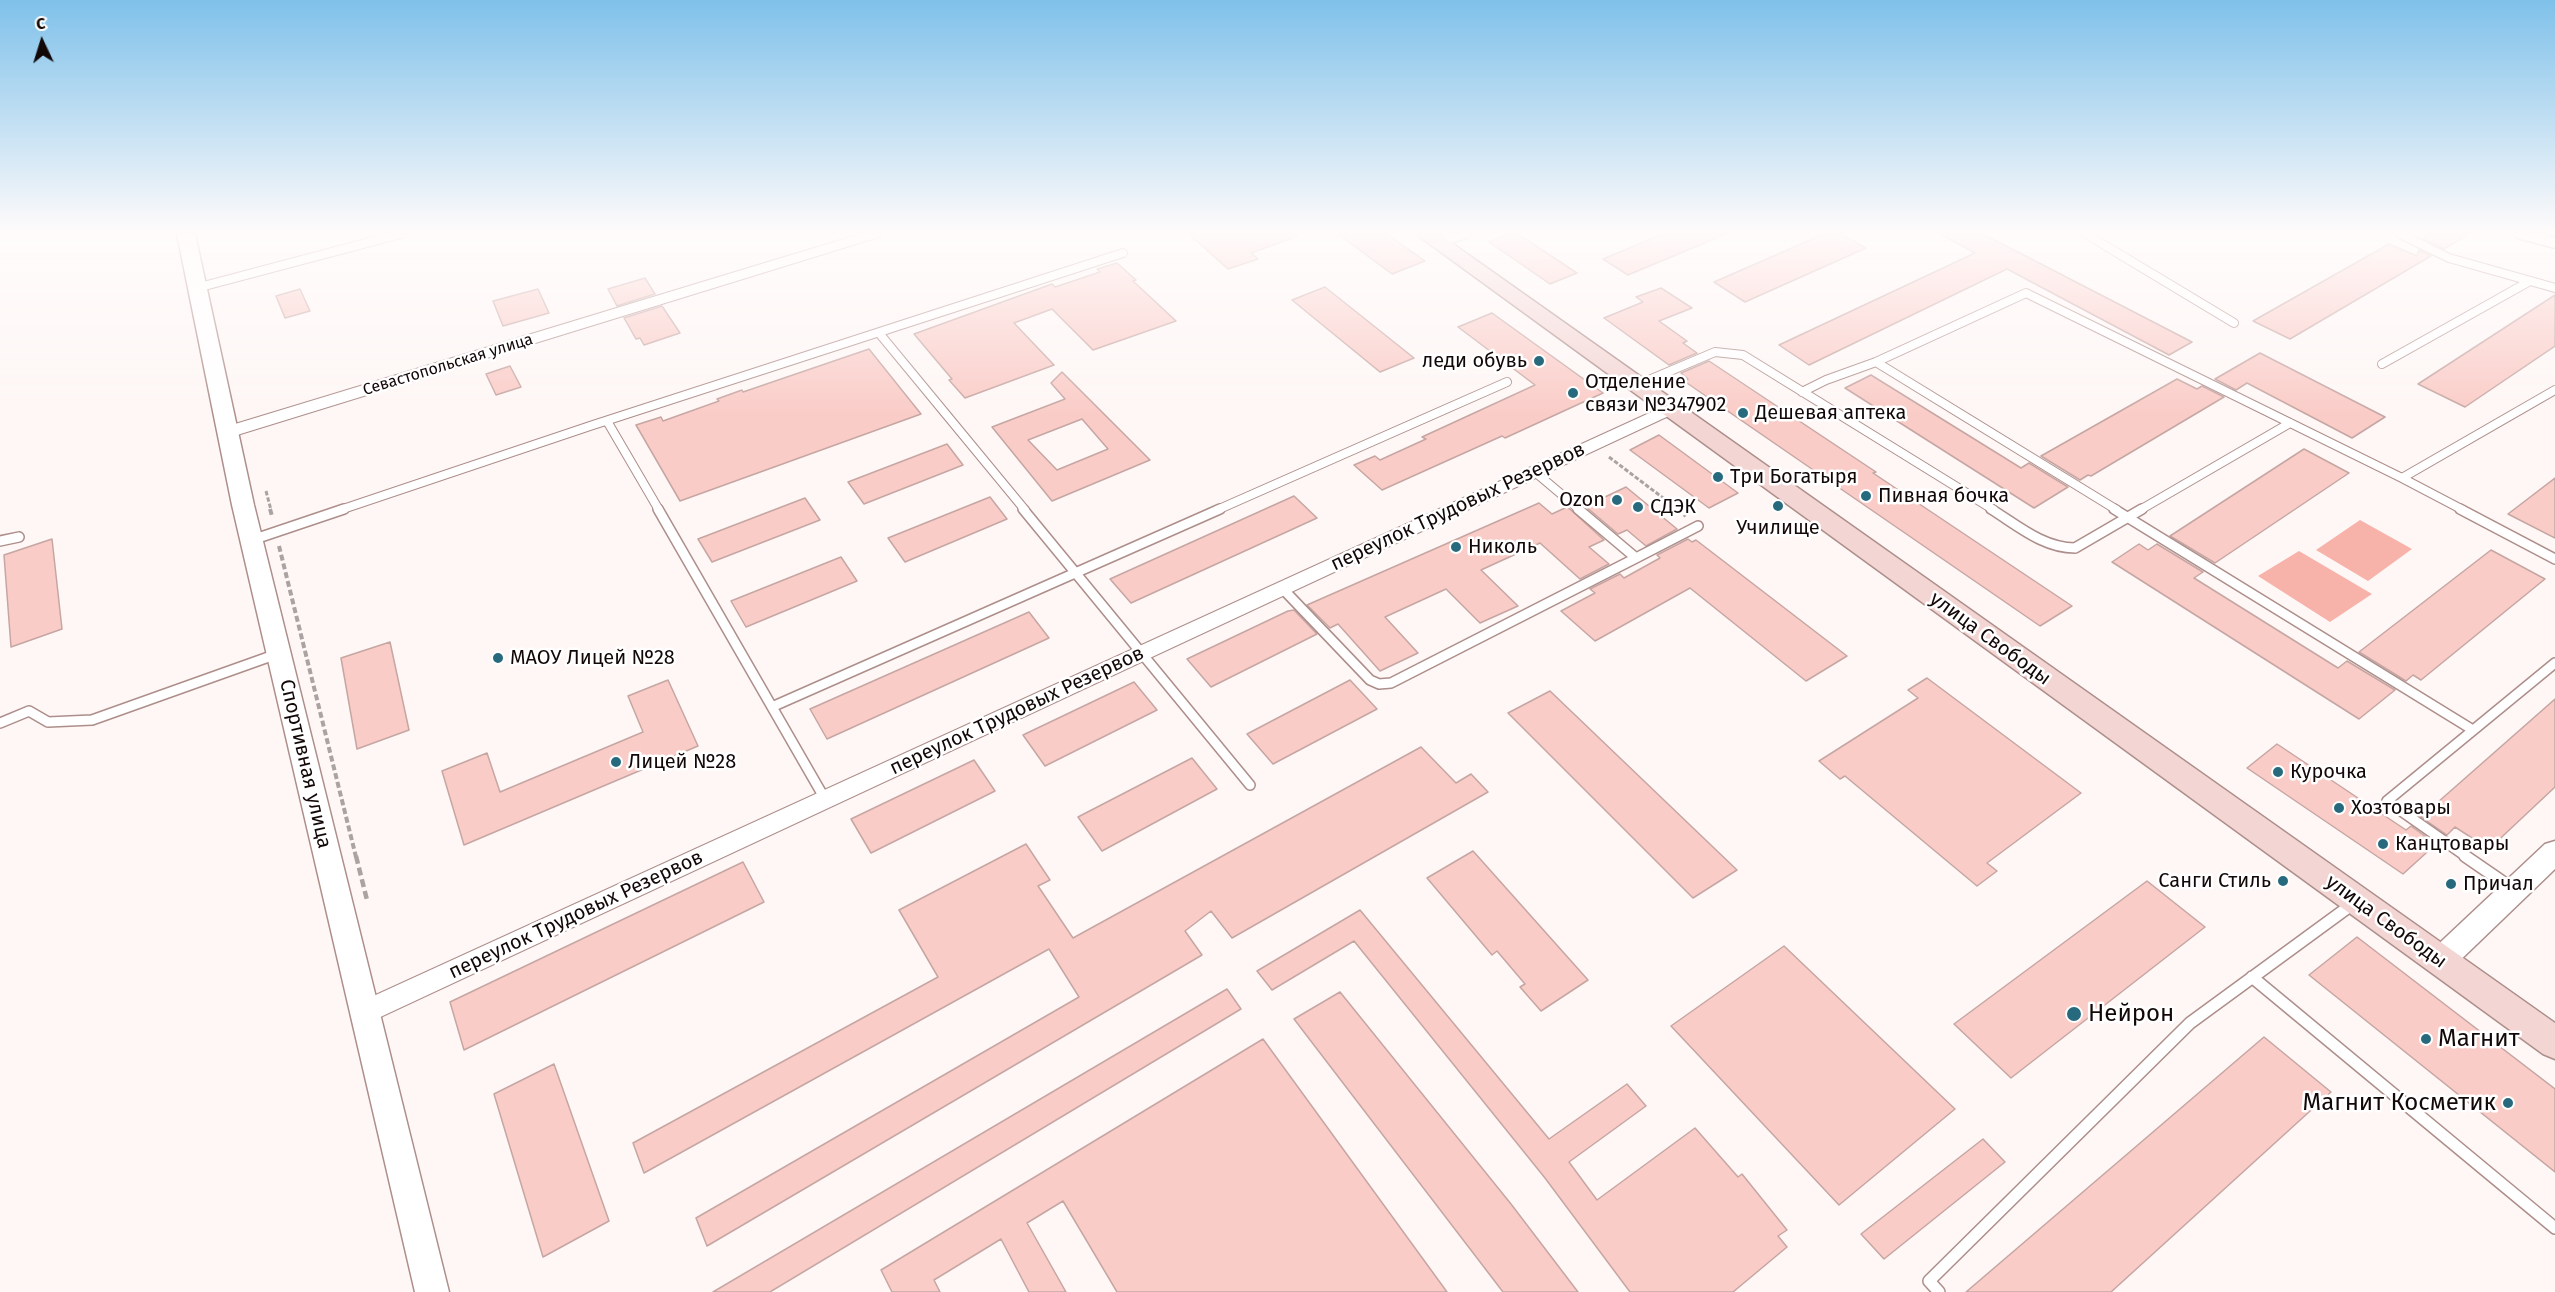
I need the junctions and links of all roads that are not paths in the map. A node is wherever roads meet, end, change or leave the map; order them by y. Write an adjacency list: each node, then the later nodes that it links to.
1 (198, 294): 20 (street, Спортивная улица)
2 (677, 294): 20 (street, Севастопольская улица)
3 (997, 294): 10 (lane)
4 (1509, 294): 14 (main road, улица Свободы)
5 (2023, 294): 11 (lane)
6 (2029, 294): 19 (lane)
7 (2186, 294): 9 (lane)
8 (2506, 294): 12 (lane)
9 (2234, 323)
10 (879, 333): 18 (lane); 30 (lane)
11 (1876, 362): 16 (lane); 23 (lane)
12 (2382, 364)
13 (1507, 382): 30 (lane)
14 (1636, 386): 16 (lane); 17 (main road, улица Свободы)
15 (2555, 390): 22 (lane)
16 (1802, 392): 23 (lane)
17 (1669, 409): 21 (street, переулок Трудовых Резервов); 42 (main road, улица Свободы)
18 (607, 421): 25 (lane); 35 (lane)
19 (2290, 423): 22 (lane); 23 (lane)
20 (228, 432): 25 (street, Спортивная улица)
21 (1535, 472): 28 (lane); 31 (street, переулок Трудовых Резервов)
22 (2402, 478): 29 (lane)
23 (2128, 517): 37 (lane)
24 (1698, 526): 28 (lane)
25 (264, 536): 33 (street, Спортивная улица)
26 (18, 537): 27 (lane)
27 (0, 541)
28 (1636, 558): 31 (lane)
29 (2555, 559)
30 (1076, 573): 32 (lane); 35 (lane)
31 (1282, 588): 32 (street, переулок Трудовых Резервов)
32 (1142, 653): 38 (lane); 39 (street, переулок Трудовых Резервов)
33 (279, 654): 36 (lane); 45 (street, Спортивная улица)
34 (2554, 665): 37 (lane)
35 (774, 706): 39 (lane)
36 (0, 723)
37 (2473, 730): 41 (lane)
38 (1250, 785)
39 (825, 799): 45 (street, переулок Трудовых Резервов)
40 (2555, 852): 41 (street)
41 (2515, 890): 43 (street)
42 (2356, 901): 43 (main road, улица Свободы); 44 (lane)
43 (2440, 961): 46 (main road, улица Свободы)
44 (2252, 977): 47 (lane); 49 (lane)
45 (365, 1012): 48 (street, Спортивная улица)
46 (2555, 1043)
47 (2555, 1228)
48 (432, 1292)
49 (1939, 1292)

